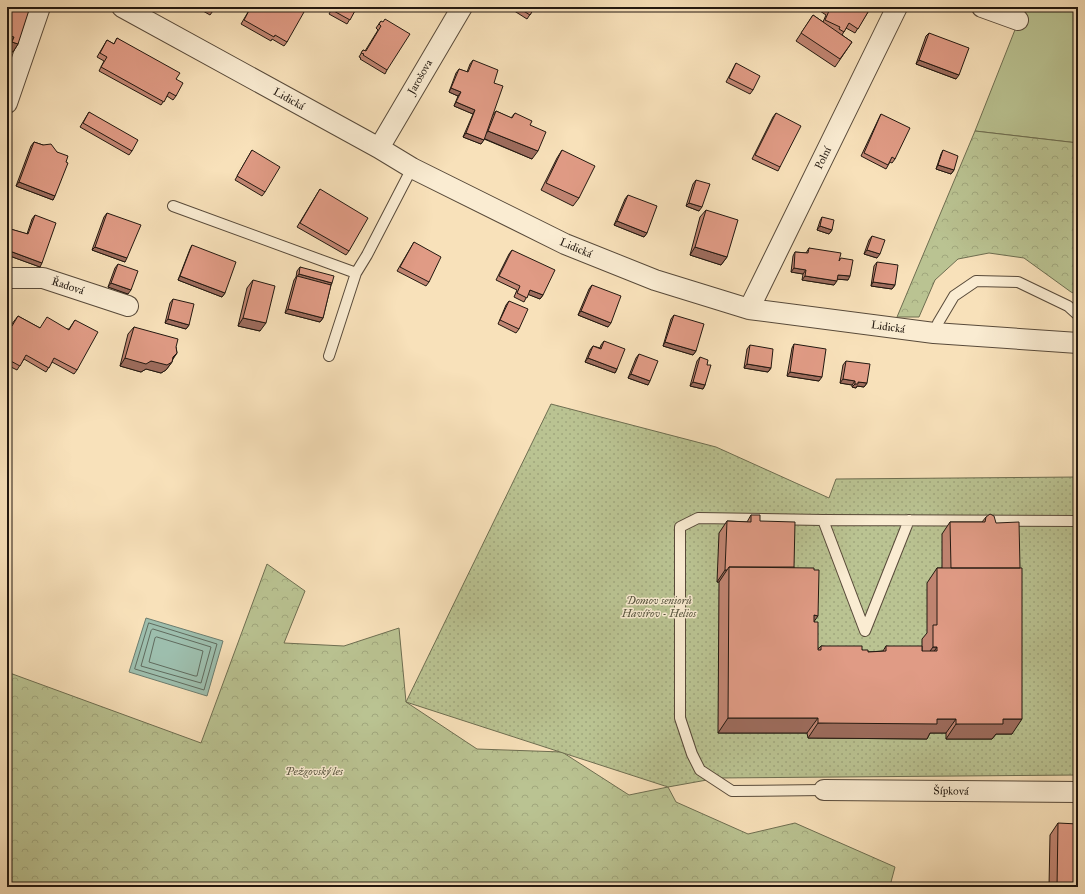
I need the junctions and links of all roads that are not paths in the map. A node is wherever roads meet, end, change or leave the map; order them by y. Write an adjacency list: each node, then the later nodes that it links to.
1 (40, 7): 7 (street)
2 (122, 7): 8 (street, Lidická)
3 (462, 7): 8 (street, Jarošova)
4 (897, 7): 14 (street, Polní)
5 (982, 7): 6 (street)
6 (1018, 20)
7 (7, 103)
8 (379, 148): 9 (street, Lidická)
9 (412, 168): 11 (lane); 14 (street, Lidická)
10 (172, 206): 11 (lane)
11 (356, 273): 18 (lane)
12 (7, 278): 13 (street, Řadová)
13 (128, 306)
14 (749, 309): 16 (street, Lidická)
15 (1078, 315): 16 (lane)
16 (934, 333): 17 (street, Lidická)
17 (1078, 343)
18 (329, 356)
19 (823, 520): 20 (lane); 20 (lane); 22 (lane)
20 (909, 520): 21 (lane)
21 (1078, 521)
22 (824, 790): 23 (street, Šípková)
23 (1078, 792)

